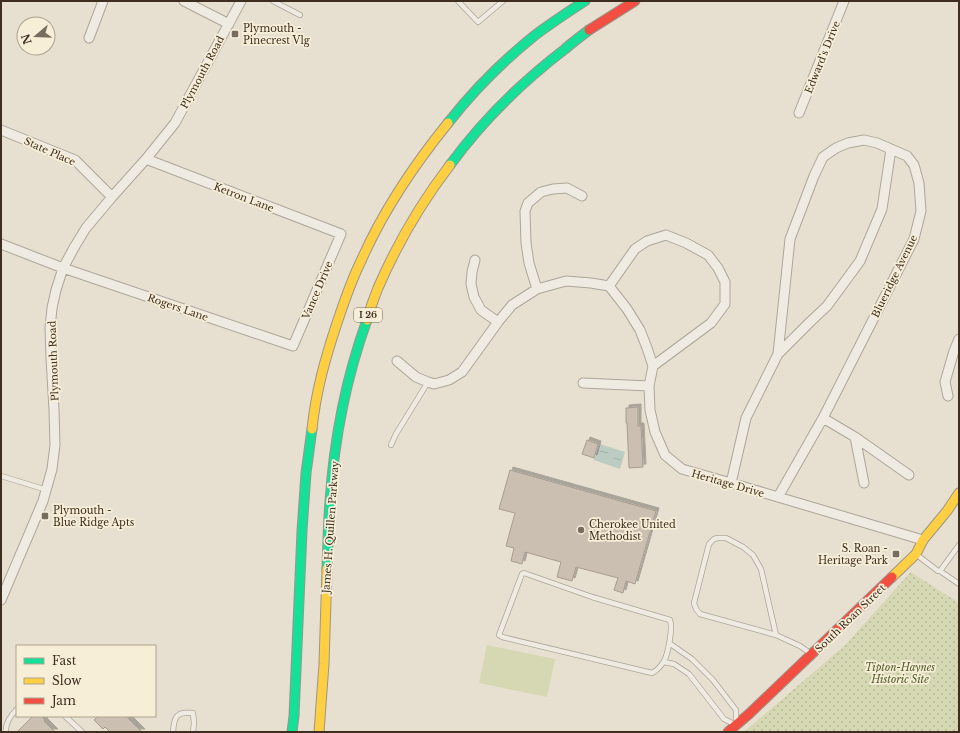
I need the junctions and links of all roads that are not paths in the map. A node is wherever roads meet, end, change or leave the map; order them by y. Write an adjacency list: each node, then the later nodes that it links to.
1 (103, 1): 12 (street)
2 (185, 1): 11 (street)
3 (241, 1): 11 (street, Plymouth Road)
4 (273, 1): 10 (lane)
5 (458, 1): 6 (lane)
6 (503, 1)
7 (585, 1): 62 (main road, I 26)
8 (635, 1): 63 (main road, James H. Quillen Parkway / I 26)
9 (844, 1): 13 (street, Edward's Drive)
10 (300, 14)
11 (228, 24): 16 (street, Plymouth Road)
12 (90, 38)
13 (799, 113)
14 (1, 130): 17 (street, State Place)
15 (891, 149): 28 (street); 28 (street, Blueridge Avenue); 35 (street, Blueridge Avenue)
16 (146, 159): 17 (street, Plymouth Road); 19 (street, Ketron Lane)
17 (112, 196): 22 (street, Plymouth Road)
18 (582, 196): 24 (street)
19 (342, 234): 27 (street, Vance Drive)
20 (1, 244): 22 (street, Rogers Lane)
21 (475, 260): 25 (street)
22 (63, 268): 27 (street, Rogers Lane); 42 (street, Plymouth Road)
23 (609, 286): 24 (street); 30 (street, Heritage Drive); 30 (street)
24 (537, 289): 25 (street)
25 (498, 322): 31 (street)
26 (959, 339): 34 (street)
27 (293, 346)
28 (778, 354): 40 (street, Blueridge Avenue)
29 (397, 361): 31 (street)
30 (653, 366): 33 (street, Heritage Drive)
31 (428, 382): 37 (lane)
32 (583, 383): 33 (street)
33 (649, 386): 40 (street, Heritage Drive)
34 (948, 396)
35 (823, 418): 36 (street); 44 (street, Blueridge Avenue)
36 (855, 437): 38 (street); 41 (street)
37 (391, 445)
38 (909, 475)
39 (1, 476): 42 (lane)
40 (731, 482): 44 (street, Heritage Drive)
41 (864, 484)
42 (47, 490): 50 (street, Plymouth Road)
43 (959, 493): 45 (main road, South Roan Street)
44 (778, 498): 45 (street, Heritage Drive)
45 (923, 540): 47 (main road, South Roan Street)
46 (959, 545): 48 (lane)
47 (916, 554): 48 (lane); 53 (main road, South Roan Street)
48 (940, 571): 49 (lane)
49 (959, 584)
50 (1, 600)
51 (776, 635): 51 (lane); 53 (lane)
52 (669, 643): 54 (lane); 54 (lane); 57 (lane)
53 (812, 654): 57 (main road, South Roan Street)
54 (664, 662): 57 (lane)
55 (16, 710): 58 (lane)
56 (66, 717): 59 (lane)
57 (736, 724): 64 (main road, South Roan Street)
58 (6, 732)
59 (82, 732)
60 (173, 732): 61 (lane)
61 (193, 732)
62 (292, 732)
63 (319, 732)
64 (728, 732)

